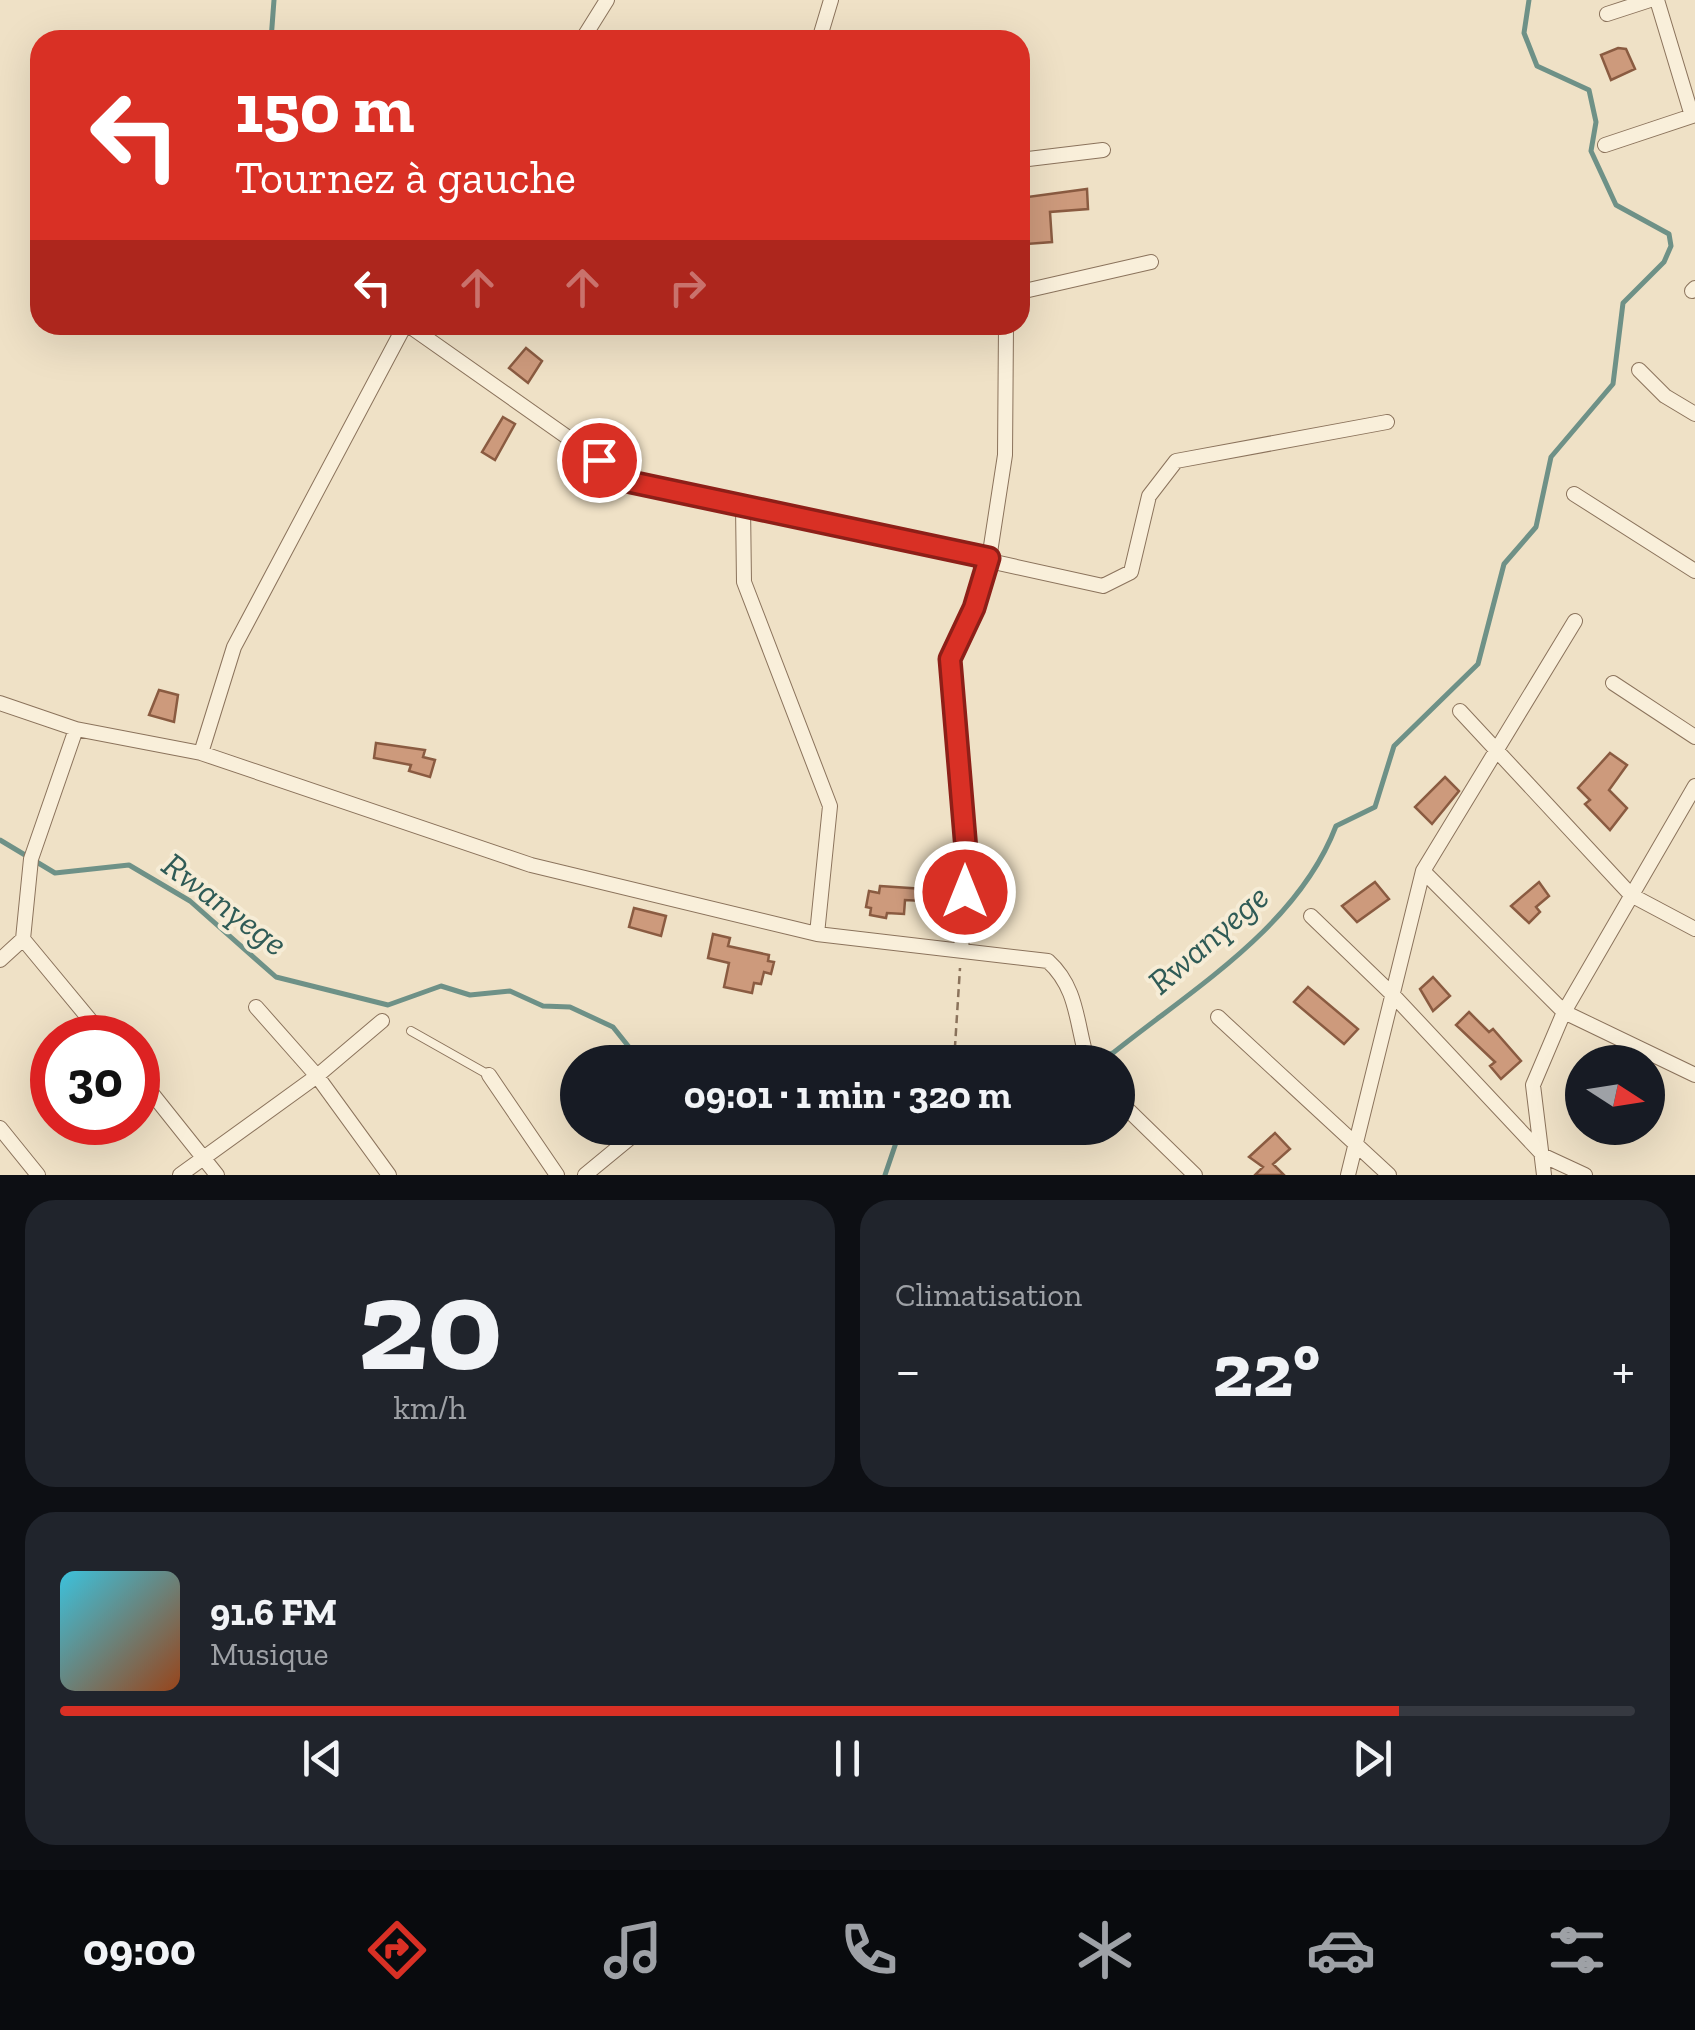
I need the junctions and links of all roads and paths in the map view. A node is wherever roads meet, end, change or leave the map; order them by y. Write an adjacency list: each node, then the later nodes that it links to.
1 (607, 0): 5 (street)
2 (831, 0): 6 (street)
3 (1653, 0): 4 (street); 7 (street)
4 (1607, 14)
5 (588, 30)
6 (822, 30)
7 (1694, 117): 8 (street)
8 (1605, 146)
9 (1103, 150): 10 (street)
10 (1030, 159)
11 (1151, 262): 12 (street)
12 (1030, 290)
13 (402, 335): 30 (street)
14 (421, 335): 20 (street)
15 (1006, 335): 21 (street)
16 (1640, 370): 17 (street)
17 (1695, 414)
18 (1386, 422): 21 (street)
19 (1574, 494): 22 (street)
20 (743, 506): 21 (street); 36 (street)
21 (989, 558): 38 (street)
22 (1695, 572)
23 (1575, 620): 29 (street)
24 (1612, 683): 28 (street)
25 (0, 703): 27 (street)
26 (1460, 710): 29 (street)
27 (76, 729): 30 (street); 37 (street)
28 (1695, 738)
29 (1498, 747): 32 (street); 33 (street)
30 (201, 752): 36 (street)
31 (1695, 786): 33 (street)
32 (1424, 872): 40 (street); 42 (street)
33 (1632, 895): 35 (street); 42 (street)
34 (1311, 916): 40 (street)
35 (1695, 929)
36 (817, 934): 38 (street)
37 (23, 939): 39 (street); 43 (street)
38 (961, 951): 47 (path); 48 (street)
39 (0, 960)
40 (1393, 994): 56 (street); 58 (street)
41 (256, 1008): 51 (street)
42 (1564, 1012): 50 (street); 58 (street)
43 (86, 1015)
44 (1218, 1016): 56 (street)
45 (382, 1021): 51 (street)
46 (411, 1032): 49 (lane)
47 (955, 1045)
48 (1084, 1045)
49 (489, 1074): 63 (street)
50 (1695, 1075)
51 (317, 1076): 57 (street); 62 (street)
52 (160, 1102): 57 (street)
53 (1135, 1117): 65 (street)
54 (0, 1128): 59 (street)
55 (621, 1145): 64 (street)
56 (1355, 1145): 66 (street); 67 (street)
57 (205, 1156): 60 (street); 61 (street)
58 (1544, 1156): 68 (street); 69 (street)
59 (38, 1175)
60 (180, 1175)
61 (217, 1175)
62 (389, 1175)
63 (557, 1175)
64 (585, 1175)
65 (1195, 1175)
66 (1348, 1175)
67 (1389, 1175)
68 (1544, 1175)
69 (1586, 1175)

